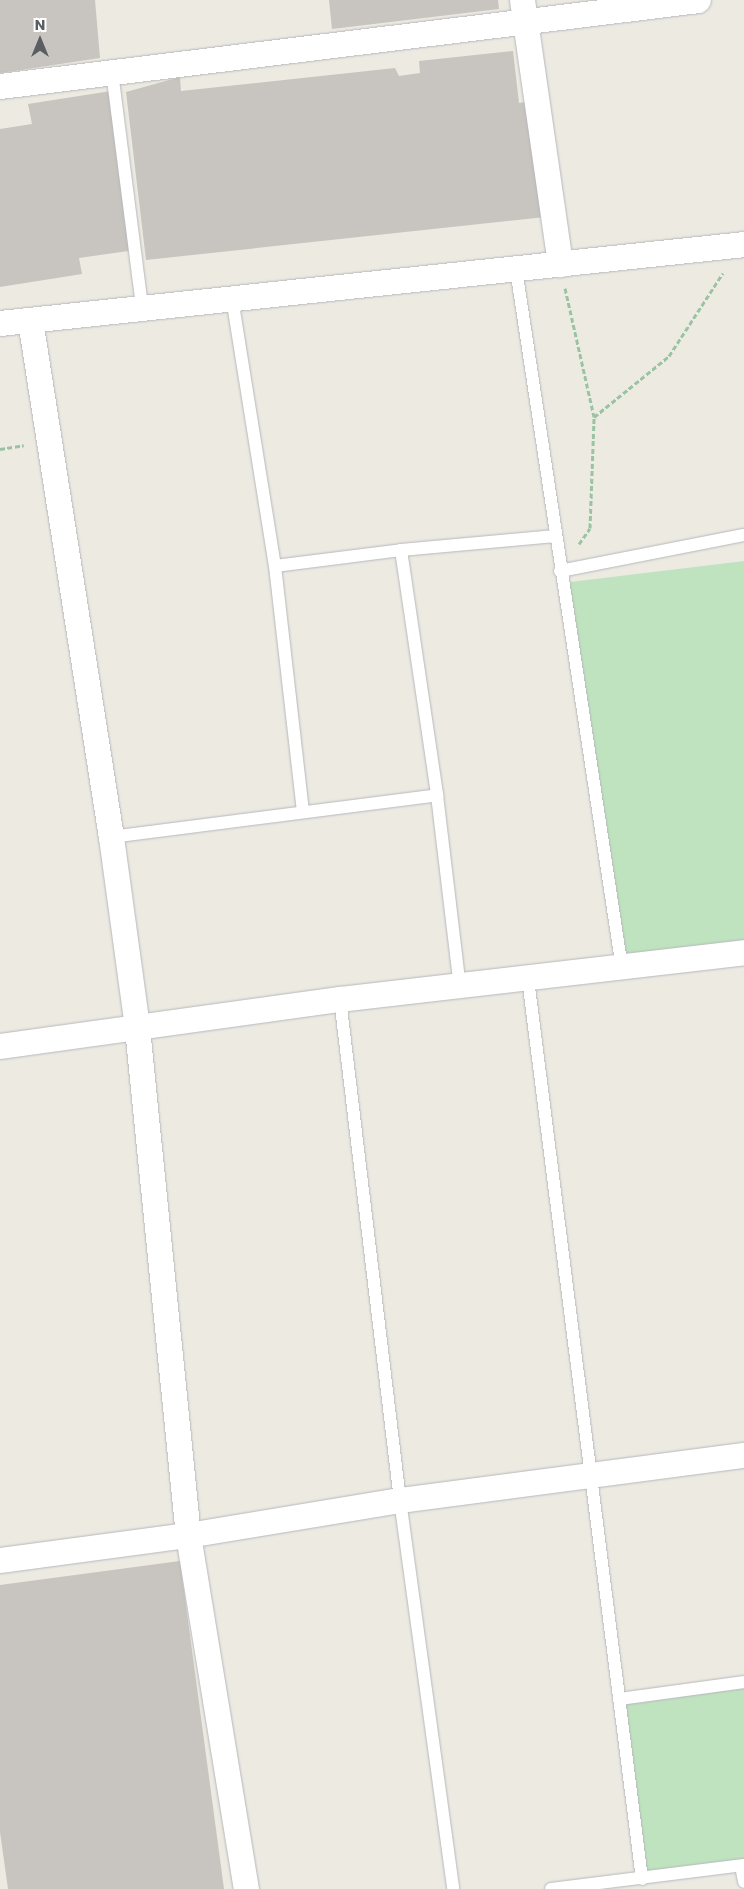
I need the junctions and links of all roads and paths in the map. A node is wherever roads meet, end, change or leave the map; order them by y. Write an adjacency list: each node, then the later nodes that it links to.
1 (698, 0): 2 (street)
2 (523, 11): 3 (street); 6 (street)
3 (112, 72): 4 (street); 9 (lane)
4 (0, 86)
5 (743, 244): 6 (street); 12 (path)
6 (560, 264): 7 (street); 12 (path)
7 (516, 269): 8 (street); 14 (lane)
8 (232, 298): 9 (street); 16 (lane)
9 (142, 307): 10 (street)
10 (30, 320): 11 (street); 20 (street)
11 (0, 323)
12 (594, 417): 17 (path)
13 (744, 535): 17 (lane)
14 (555, 536): 15 (lane); 17 (lane)
15 (401, 550): 16 (lane); 18 (lane)
16 (275, 566): 19 (lane)
17 (560, 572): 22 (lane)
18 (437, 795): 19 (lane); 24 (lane)
19 (303, 810): 20 (lane)
20 (111, 837): 26 (street)
21 (744, 952): 22 (street)
22 (622, 968): 23 (street)
23 (528, 979): 24 (street); 29 (lane)
24 (460, 987): 25 (street)
25 (340, 999): 26 (street); 30 (lane)
26 (137, 1028): 27 (street); 31 (street)
27 (0, 1046)
28 (744, 1455): 29 (street)
29 (593, 1473): 30 (street); 34 (lane)
30 (400, 1500): 31 (street); 39 (lane)
31 (188, 1534): 32 (street); 38 (street)
32 (0, 1560)
33 (744, 1682): 34 (lane)
34 (620, 1700): 36 (lane)
35 (743, 1866): 36 (lane); 37 (lane)
36 (642, 1879): 40 (lane)
37 (744, 1882)
38 (246, 1889)
39 (453, 1889)
40 (551, 1889)

